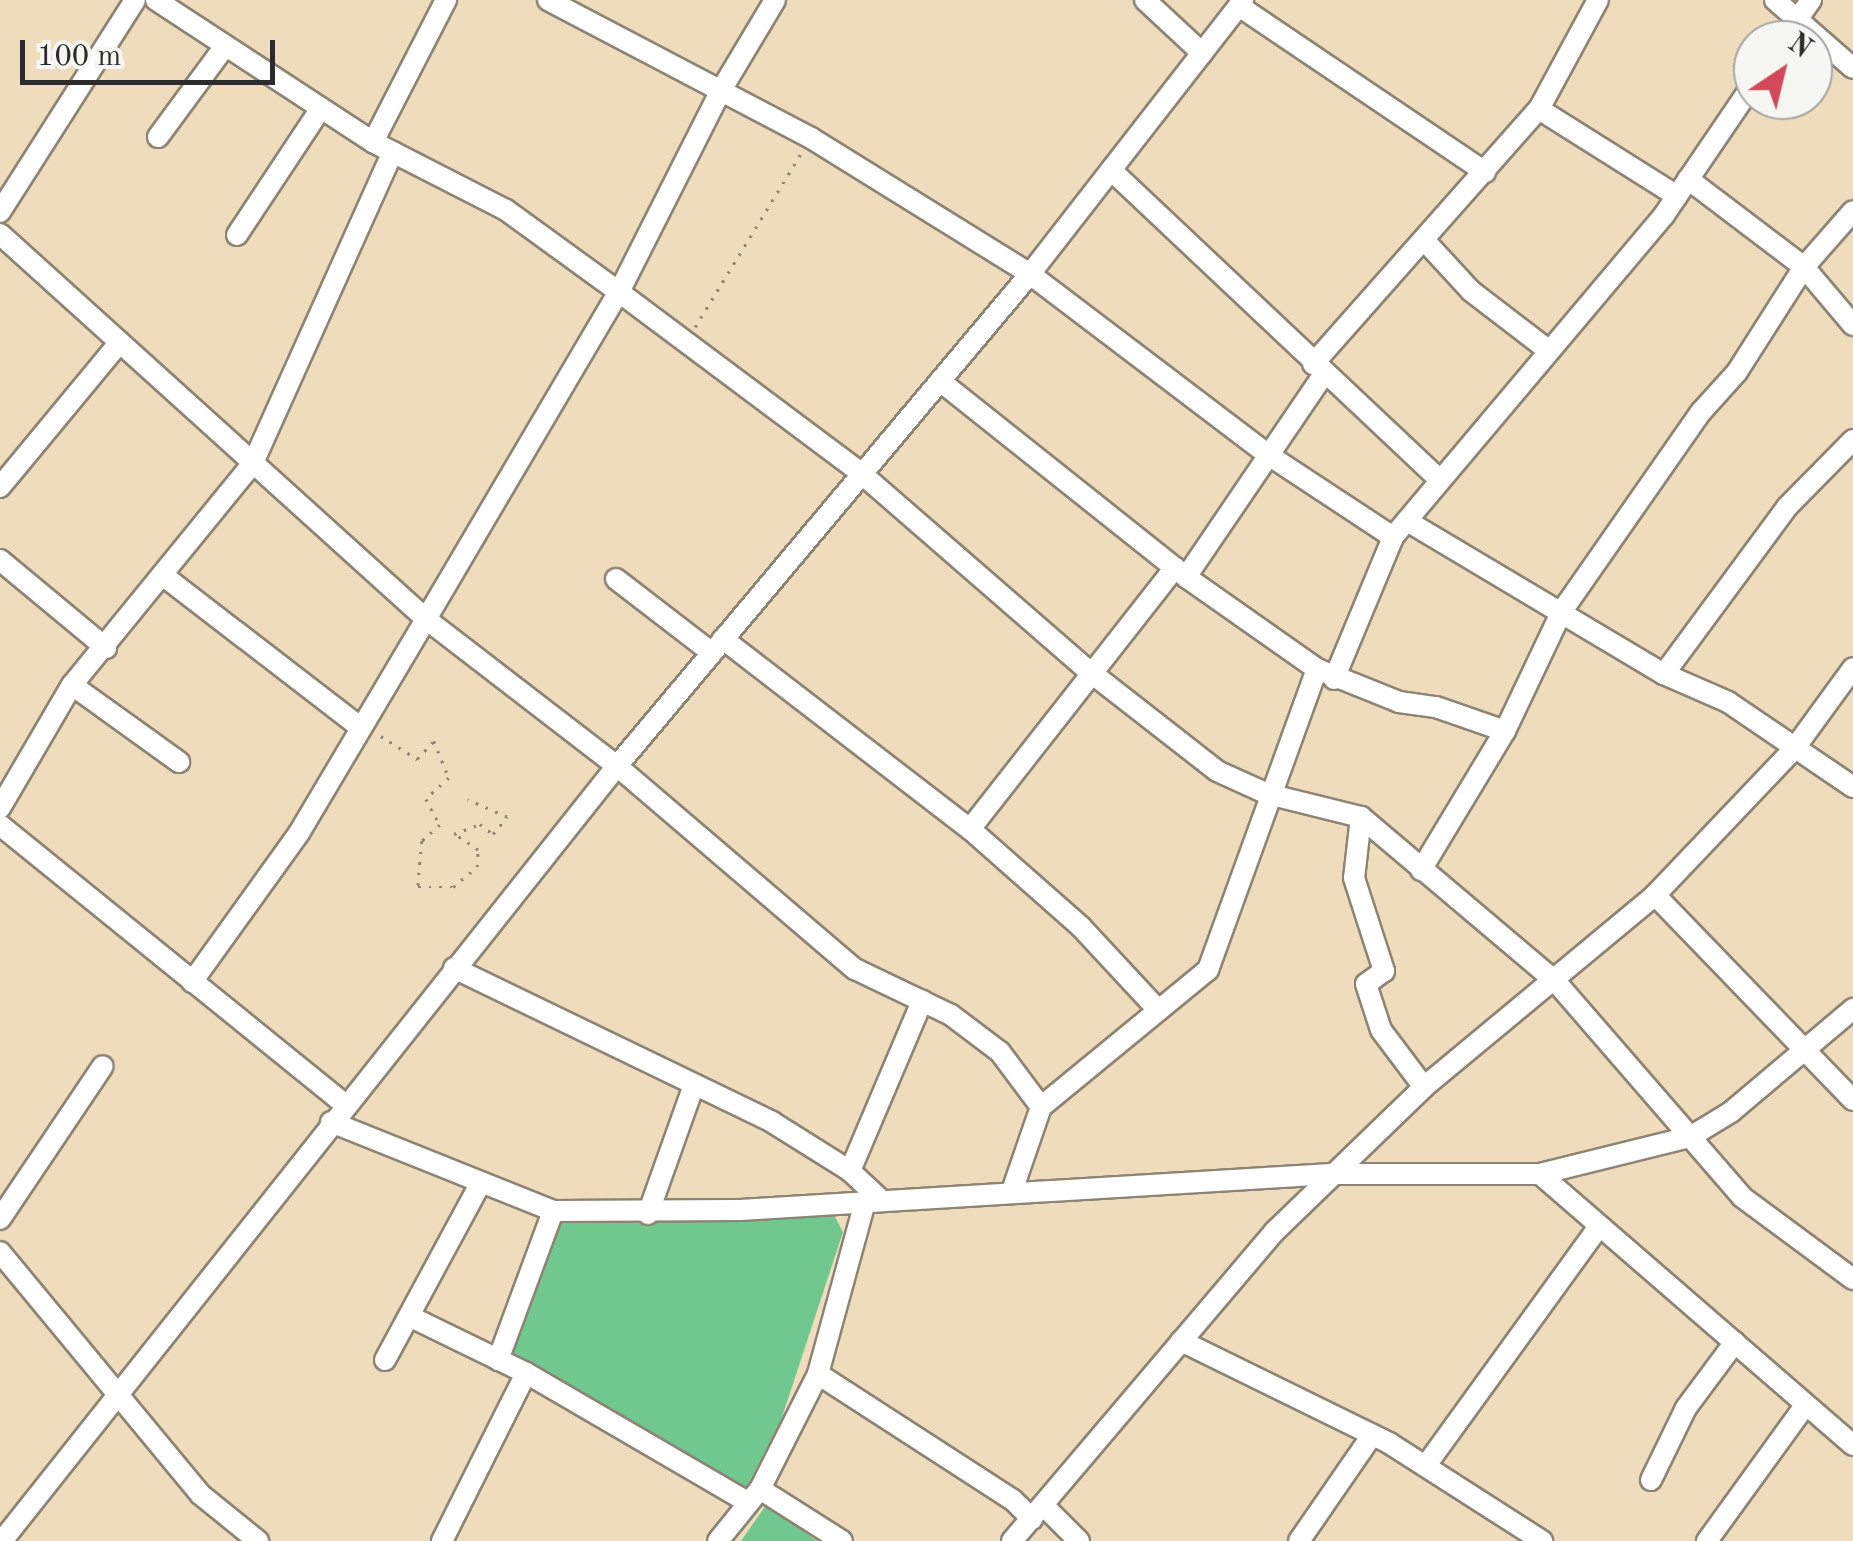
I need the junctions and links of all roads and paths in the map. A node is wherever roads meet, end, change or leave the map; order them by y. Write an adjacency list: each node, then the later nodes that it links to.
1 (135, 0): 28 (street)
2 (156, 0): 12 (street)
3 (446, 0): 22 (street)
4 (548, 0): 16 (street)
5 (776, 0): 16 (street)
6 (1145, 0): 14 (street)
7 (1598, 0): 18 (street)
8 (1775, 0): 11 (street)
9 (1811, 0): 11 (street)
10 (1241, 3): 14 (street); 25 (street)
11 (1798, 20)
12 (225, 46): 17 (street); 20 (street)
13 (1833, 51): 15 (street)
14 (1202, 53): 24 (street)
15 (1853, 68)
16 (720, 92): 21 (street); 34 (street)
17 (321, 108): 22 (street); 30 (street)
18 (1538, 109): 25 (street); 26 (street)
19 (1733, 113): 26 (street)
20 (158, 137)
21 (811, 138): 33 (street); 36 (path)
22 (373, 142): 23 (street)
23 (393, 152): 34 (street); 43 (street)
24 (1111, 170): 33 (street); 39 (street)
25 (1484, 172): 31 (street)
26 (1682, 187): 32 (street); 38 (street)
27 (1853, 211): 32 (street)
28 (0, 212)
29 (0, 234): 37 (street)
30 (237, 235)
31 (1425, 241): 38 (street); 39 (street)
32 (1804, 267): 35 (street); 52 (street)
33 (1030, 274): 40 (street); 42 (street)
34 (619, 292): 36 (street); 53 (street)
35 (1853, 325)
36 (686, 340): 44 (street)
37 (120, 342): 43 (street); 46 (street)
38 (1548, 350): 45 (street)
39 (1319, 369): 42 (street); 45 (street)
40 (940, 381): 44 (street); 49 (street)
41 (1853, 440): 59 (street)
42 (1270, 456): 47 (street); 49 (street)
43 (253, 463): 50 (street); 53 (street)
44 (862, 474): 54 (street); 57 (street)
45 (1438, 478): 47 (street)
46 (0, 487)
47 (1400, 529): 52 (street); 58 (street)
48 (0, 560): 55 (street)
49 (1180, 573): 57 (street); 58 (street)
50 (165, 577): 55 (street); 61 (street)
51 (616, 579): 54 (street)
52 (1562, 611): 59 (street); 62 (street)
53 (426, 619): 61 (street); 65 (street)
54 (718, 646): 65 (street); 72 (street)
55 (106, 648): 60 (street)
56 (1853, 668): 63 (street)
57 (1089, 671): 67 (street); 72 (street)
58 (1326, 674): 62 (street); 67 (street)
59 (1664, 674): 63 (street)
60 (72, 685): 64 (street); 69 (street)
61 (361, 728): 68 (path); 76 (street)
62 (1505, 731): 73 (street)
63 (1794, 749): 66 (street); 74 (street)
64 (180, 762)
65 (616, 766): 75 (street); 78 (street)
66 (1853, 786)
67 (1268, 794): 70 (street); 80 (street)
68 (468, 800)
69 (0, 808)
70 (1361, 818): 73 (street); 84 (street)
71 (0, 825): 76 (street)
72 (970, 829): 80 (street)
73 (1421, 870): 77 (street)
74 (1655, 895): 77 (street); 81 (street)
75 (454, 968): 83 (street); 86 (street)
76 (192, 982): 86 (street)
77 (1556, 982): 84 (street); 89 (street)
78 (922, 1001): 87 (street); 90 (street)
79 (1853, 1009): 81 (street)
80 (1158, 1010): 87 (street)
81 (1806, 1052): 85 (street); 89 (street)
82 (103, 1066): 98 (street)
83 (694, 1085): 90 (street); 97 (street)
84 (1424, 1088): 91 (street)
85 (1853, 1100)
86 (346, 1104): 88 (street)
87 (1041, 1107): 94 (street)
88 (331, 1122): 93 (street); 109 (street)
89 (1690, 1137): 92 (street); 101 (street)
90 (850, 1170): 95 (street)
91 (1332, 1174): 92 (street); 94 (street); 103 (street)
92 (1540, 1174): 99 (street)
93 (480, 1184): 96 (street); 102 (street)
94 (1012, 1192): 95 (street)
95 (873, 1200): 97 (street); 108 (street)
96 (553, 1211): 97 (street); 106 (street)
97 (648, 1214)
98 (0, 1219)
99 (1597, 1229): 104 (street); 113 (street)
100 (0, 1252): 109 (street)
101 (1853, 1279)
102 (411, 1317): 105 (street); 106 (street)
103 (1181, 1341): 111 (street); 116 (street)
104 (1735, 1342): 110 (street); 114 (street)
105 (385, 1360)
106 (498, 1360): 107 (street)
107 (526, 1373): 115 (street); 120 (street)
108 (818, 1374): 115 (street); 116 (street)
109 (121, 1391): 118 (street); 119 (street)
110 (1804, 1407): 112 (street); 126 (street)
111 (1372, 1435): 113 (street); 125 (street)
112 (1853, 1444)
113 (1427, 1464): 117 (street)
114 (1652, 1480)
115 (754, 1496): 121 (street); 122 (street)
116 (1038, 1512): 123 (street); 124 (street)
117 (1530, 1538)
118 (2, 1541)
119 (258, 1541)
120 (442, 1541)
121 (718, 1541)
122 (842, 1541)
123 (1012, 1541)
124 (1079, 1541)
125 (1299, 1541)
126 (1707, 1541)

